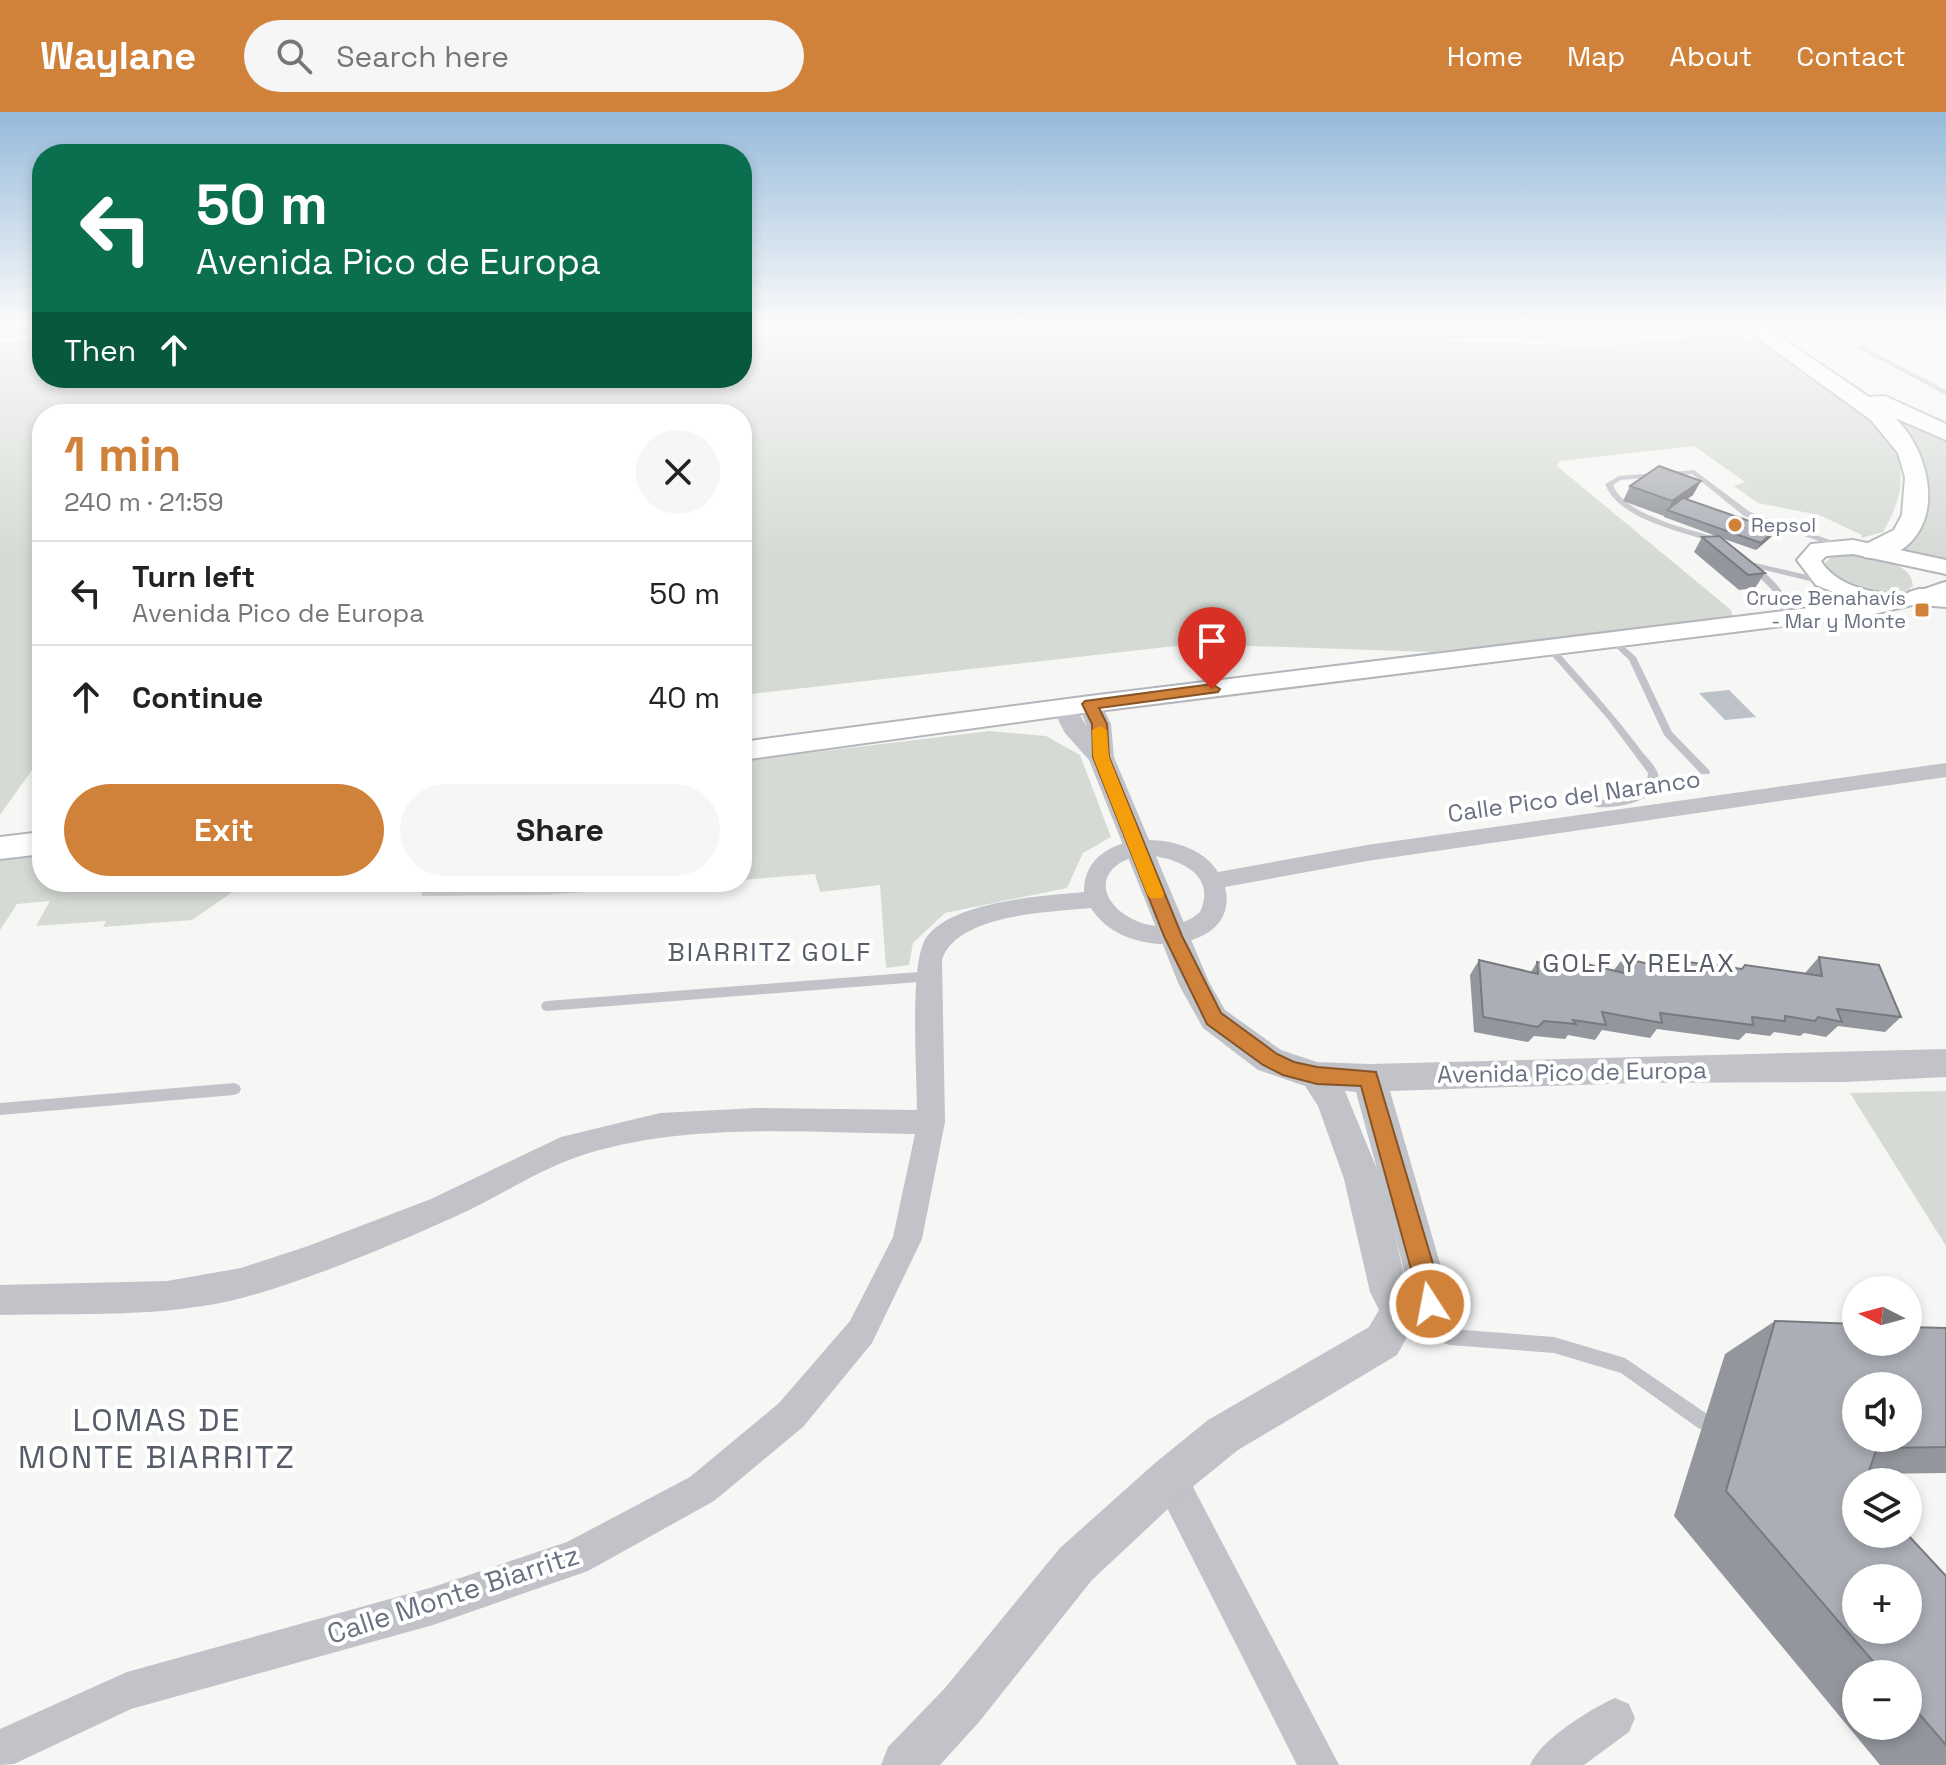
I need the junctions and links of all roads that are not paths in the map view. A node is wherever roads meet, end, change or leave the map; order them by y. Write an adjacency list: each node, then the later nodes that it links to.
1 (1861, 401): 12 (highway)
2 (1878, 401): 5 (highway)
3 (1904, 401): 4 (highway)
4 (1946, 421)
5 (1946, 433)
6 (1747, 514): 7 (lane); 9 (lane); 11 (lane)
7 (1736, 523)
8 (1726, 531): 9 (lane)
9 (1715, 540): 10 (lane)
10 (1725, 546)
11 (1843, 546): 12 (main road); 14 (main road)
12 (1882, 553): 13 (main road); 15 (main road)
13 (1946, 567)
14 (1829, 582): 16 (main road); 17 (main road); 17 (lane)
15 (1935, 594): 16 (main road)
16 (1890, 601): 17 (main road)
17 (1795, 617): 18 (main road)
18 (1612, 639): 19 (main road); 23 (lane)
19 (1549, 647): 20 (main road); 24 (lane)
20 (1077, 706): 21 (main road); 25 (street)
21 (752, 750)
22 (1946, 770): 28 (street, Calle Pico del Naranco)
23 (1705, 772)
24 (1599, 804)
25 (1132, 836): 28 (street); 29 (street); 30 (street)
26 (32, 844): 27 (main road)
27 (0, 848)
28 (1211, 881): 30 (street)
29 (1095, 899): 30 (street); 31 (street, Calle Monte Biarritz)
30 (1173, 936): 34 (street, Avenida Pico de Europa)
31 (931, 976): 32 (lane); 38 (street, Calle Monte Biarritz)
32 (547, 1006)
33 (1946, 1063): 35 (street, Avenida Pico de Europa)
34 (1317, 1076): 35 (street, Avenida Pico de Europa); 40 (street)
35 (1369, 1078): 40 (street)
36 (234, 1089): 37 (lane)
37 (0, 1109)
38 (931, 1122): 39 (street); 44 (street, Calle Monte Biarritz)
39 (0, 1300)
40 (1412, 1310): 41 (lane); 42 (street)
41 (1704, 1422)
42 (1170, 1478): 45 (street); 46 (street)
43 (1615, 1718): 47 (street)
44 (0, 1750)
45 (906, 1765)
46 (1319, 1765)
47 (1550, 1765)

